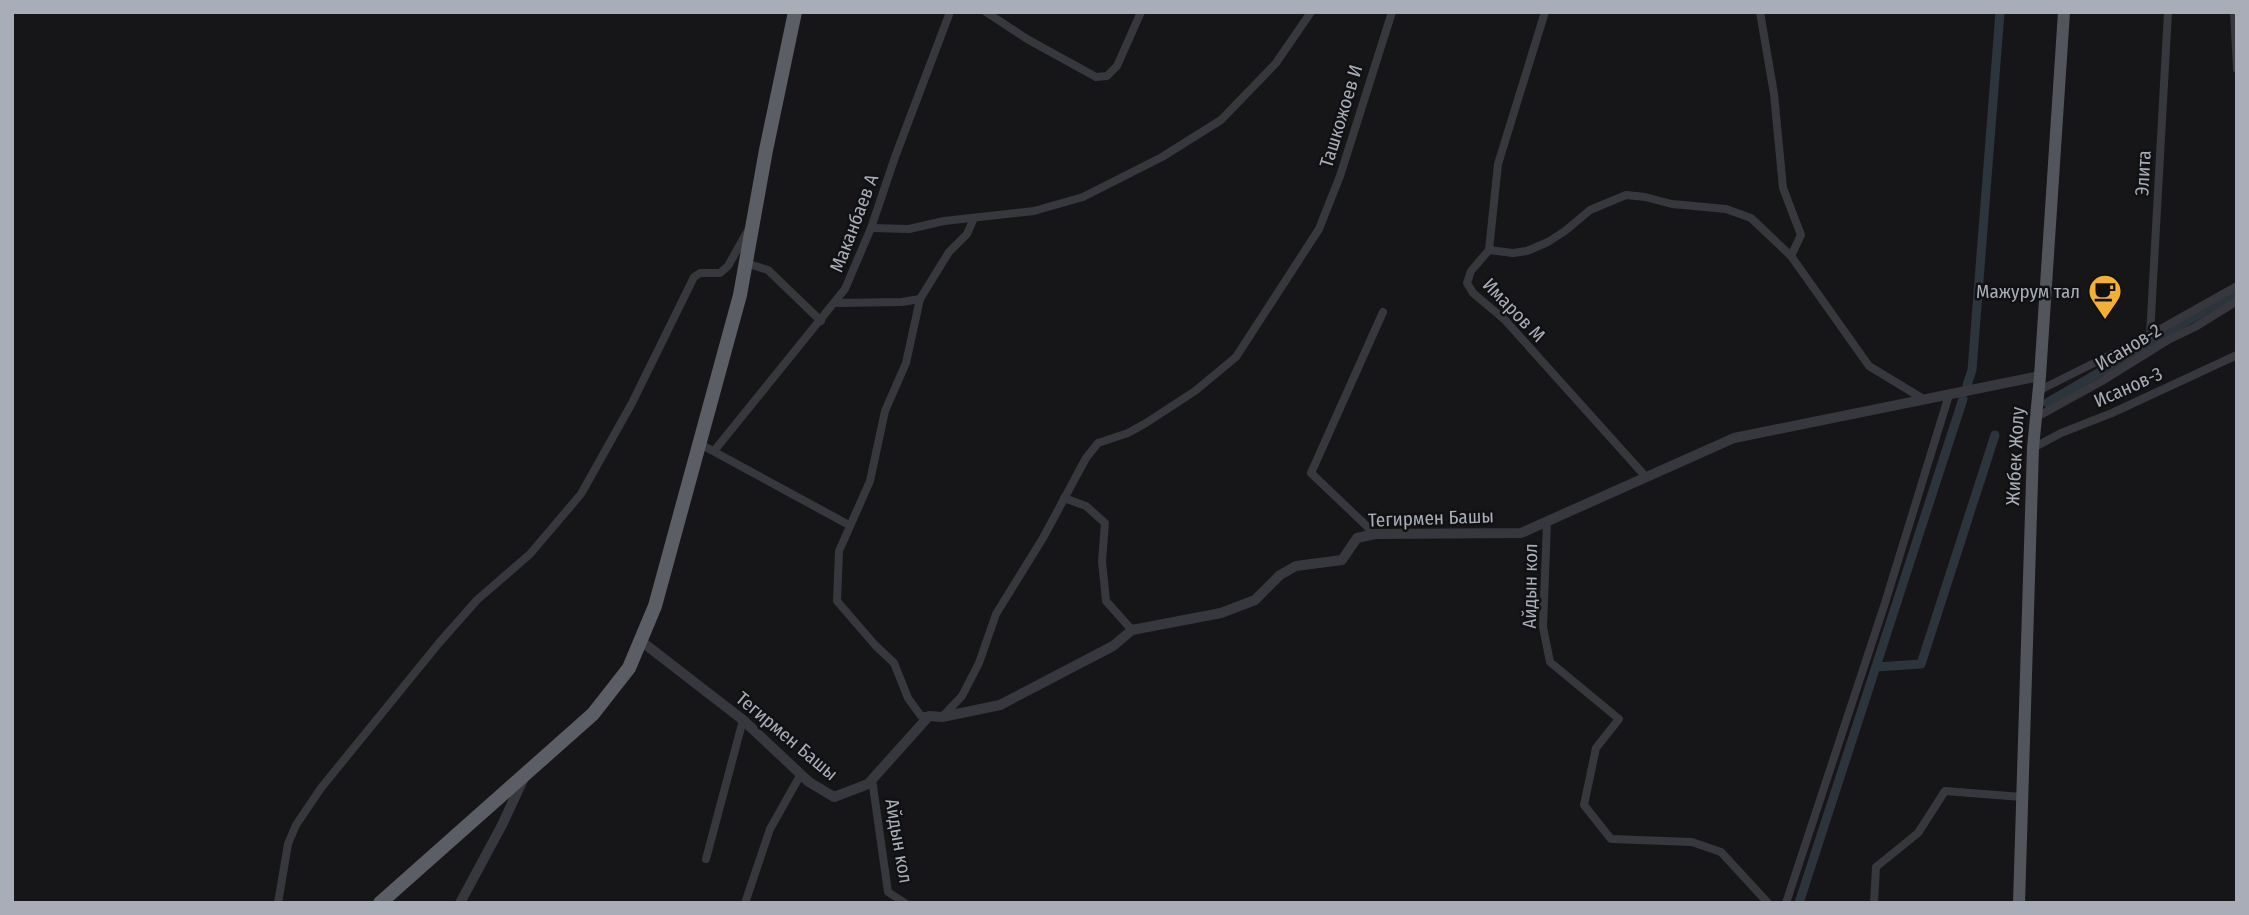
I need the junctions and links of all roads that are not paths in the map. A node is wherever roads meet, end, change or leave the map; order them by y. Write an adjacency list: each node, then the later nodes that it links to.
1 (795, 12): 14 (highway)
2 (950, 12): 15 (street, Маканбаев А)
3 (986, 12): 4 (street)
4 (1141, 12)
5 (1392, 12): 36 (street, Ташкожоев И)
6 (1545, 12): 16 (street, Имаров М)
7 (1760, 12): 17 (street)
8 (2064, 12): 27 (main road, Жибек Жолу)
9 (2168, 12): 25 (street, Элита)
10 (2234, 12): 12 (street)
11 (1309, 14): 13 (street)
12 (2237, 69)
13 (974, 218): 15 (street); 20 (street)
14 (754, 220): 18 (highway); 51 (street)
15 (872, 228): 22 (street, Маканбаев А)
16 (1489, 250): 17 (street); 35 (street, Имаров М)
17 (1791, 256): 30 (street)
18 (746, 264): 24 (street); 32 (highway)
19 (2237, 286): 25 (street)
20 (920, 299): 22 (street); 38 (street)
21 (2237, 301): 31 (street, Исанов-2)
22 (835, 303): 24 (street, Маканбаев А)
23 (1382, 312): 39 (street)
24 (821, 321): 34 (street, Маканбаев А)
25 (2150, 335): 28 (street)
26 (2237, 355): 33 (street, Исанов-3)
27 (2040, 376): 28 (main road, Жибек Жолу); 29 (street, Тегирмен Башы)
28 (2038, 391): 31 (main road, Жибек Жолу)
29 (1949, 395): 30 (street, Тегирмен Башы); 58 (street)
30 (1925, 400): 35 (street, Тегирмен Башы)
31 (2035, 418): 33 (main road, Жибек Жолу)
32 (700, 444): 34 (street); 41 (highway)
33 (2033, 448): 48 (main road, Жибек Жолу)
34 (714, 451): 38 (street)
35 (1646, 477): 37 (street, Тегирмен Башы)
36 (1064, 498): 40 (street); 43 (street, Ташкожоев И)
37 (1547, 522): 39 (street, Тегирмен Башы); 57 (street, Айдын кол)
38 (849, 525): 42 (street)
39 (1375, 534): 40 (street, Тегирмен Башы)
40 (1132, 630): 43 (street, Тегирмен Башы)
41 (641, 641): 44 (street, Тегирмен Башы); 45 (highway)
42 (929, 716): 43 (street, Тегирмен Башы); 47 (street, Тегирмен Башы)
43 (942, 717)
44 (743, 720): 46 (street, Тегирмен Башы); 49 (street)
45 (526, 773): 52 (highway); 53 (street)
46 (801, 774): 47 (street, Тегирмен Башы); 54 (street)
47 (872, 779): 50 (street, Айдын кол)
48 (2022, 797): 59 (street); 60 (main road, Жибек Жолу)
49 (706, 859)
50 (888, 892): 55 (street); 56 (street, Айдын кол)
51 (278, 903)
52 (380, 903)
53 (460, 903)
54 (745, 903)
55 (885, 903)
56 (905, 903)
57 (1768, 903)
58 (1786, 903)
59 (1874, 903)
60 (2019, 903)

